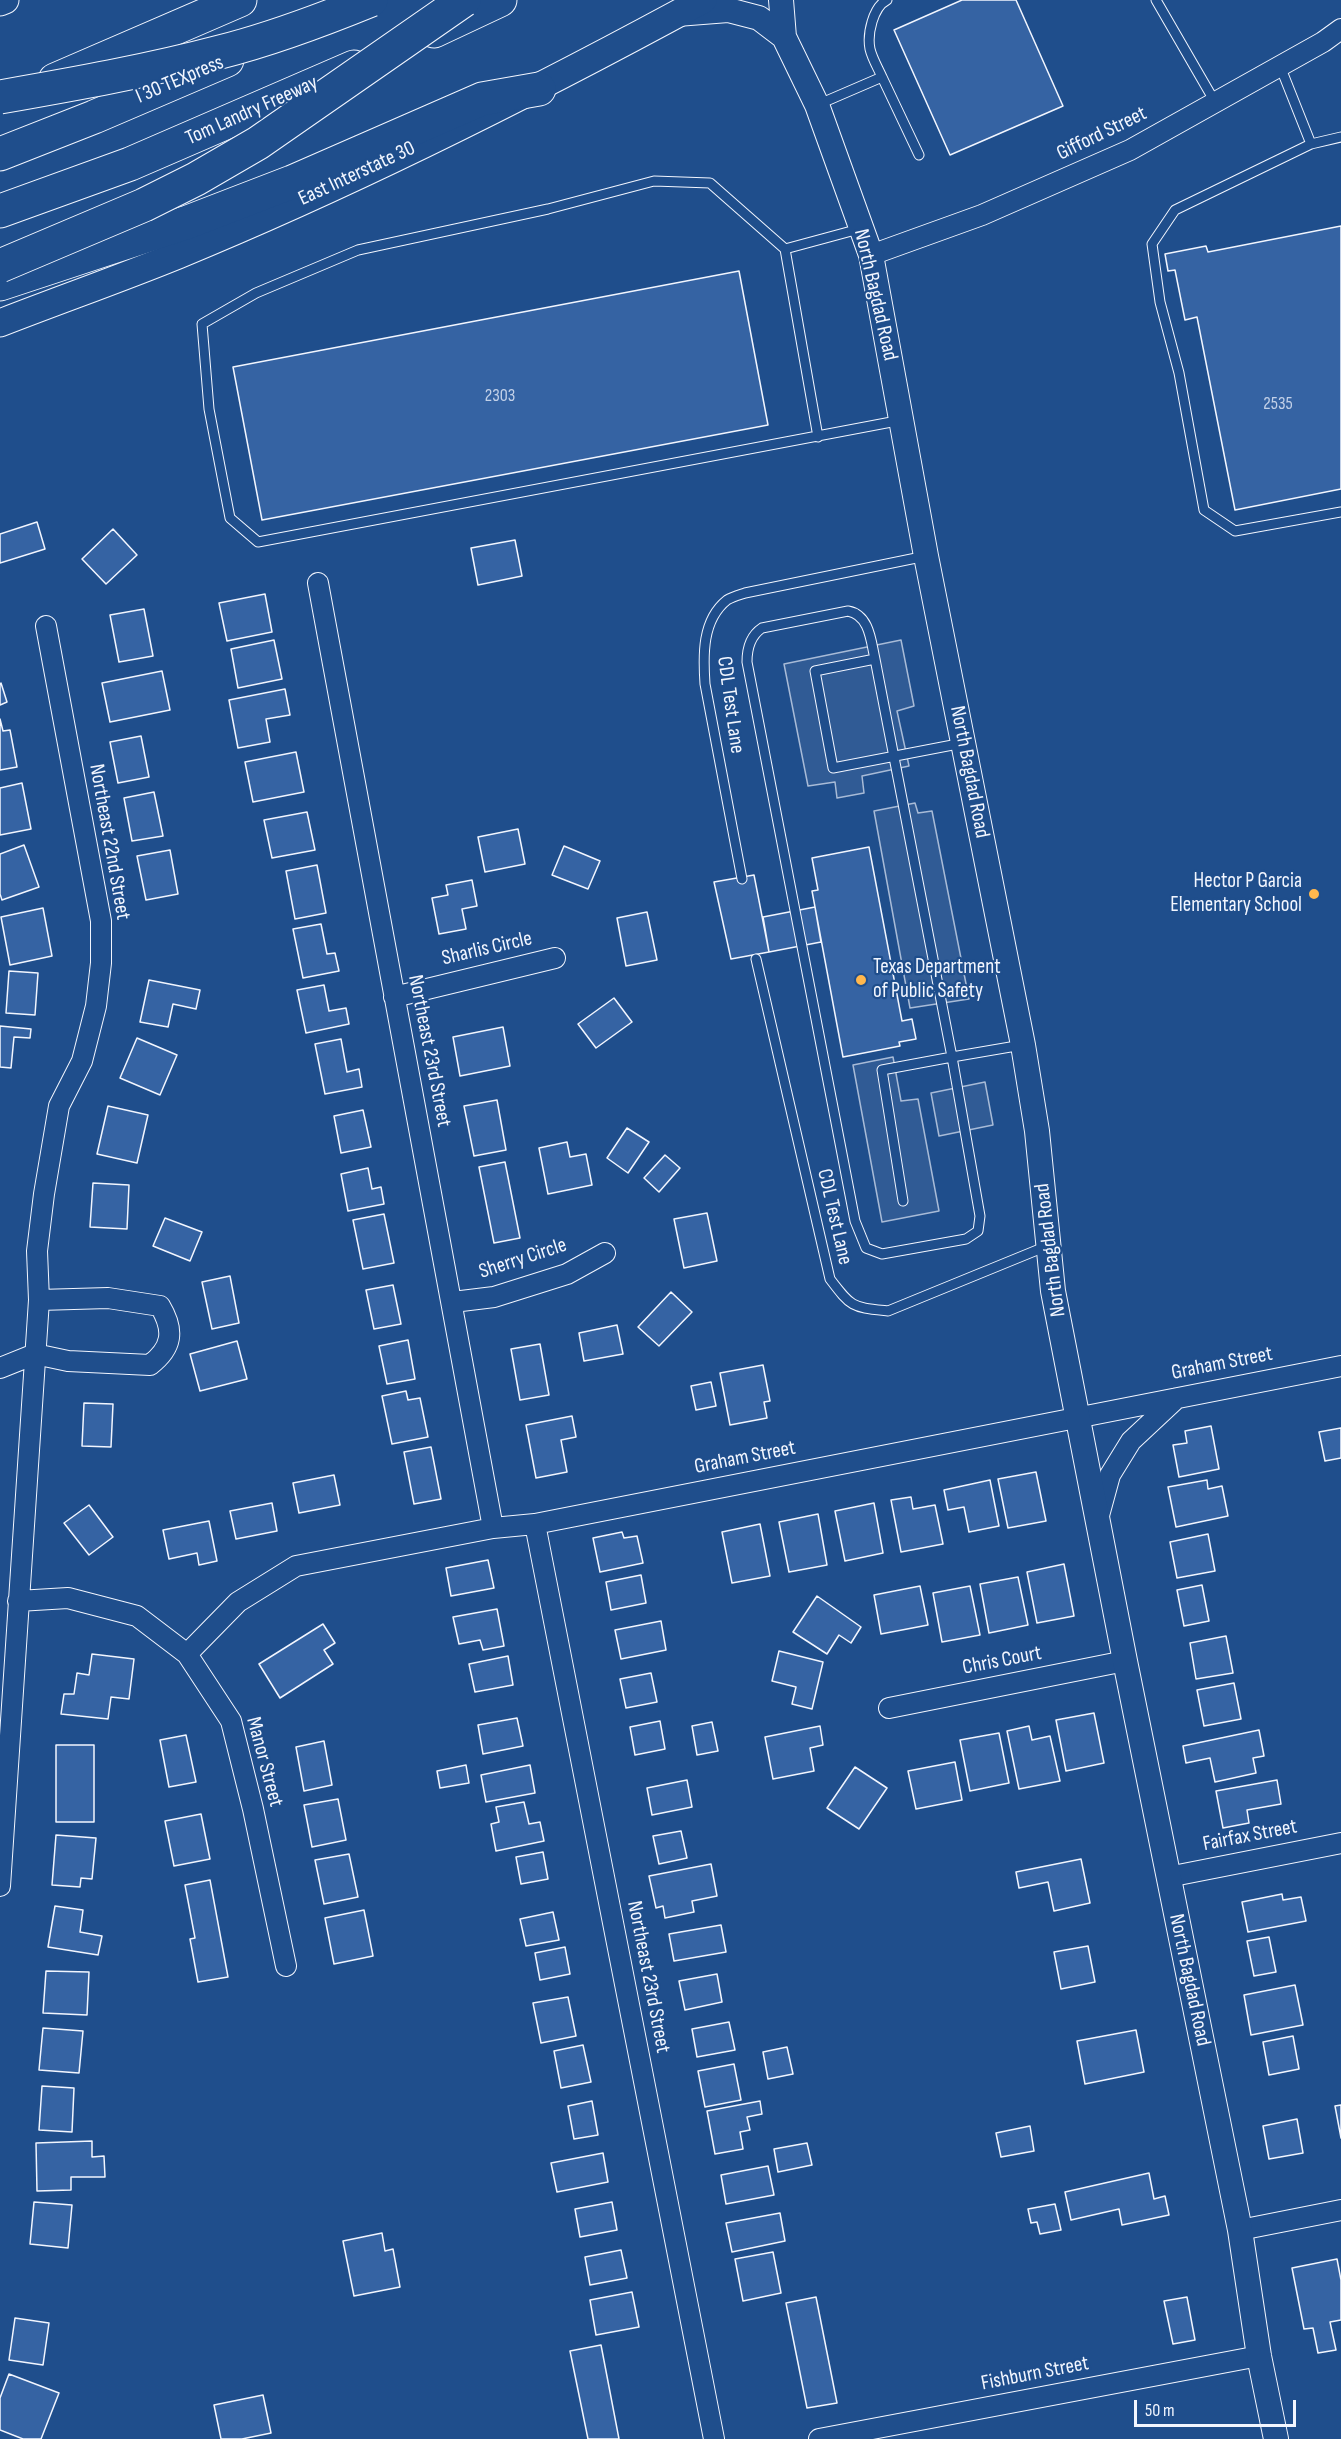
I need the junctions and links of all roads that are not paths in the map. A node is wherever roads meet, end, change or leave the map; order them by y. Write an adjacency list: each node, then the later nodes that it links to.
1 (5, 0): 11 (main road)
2 (240, 0): 20 (highway)
3 (357, 0): 24 (highway, I 30 TEXpress)
4 (371, 0): 18 (highway, bridge)
5 (464, 0): 30 (highway, bridge)
6 (500, 0): 26 (highway, Tom Landry Freeway)
7 (703, 0): 12 (main road, East Interstate 30)
8 (781, 0): 14 (street, North Bagdad Road)
9 (887, 0): 16 (lane)
10 (1156, 0): 19 (lane)
11 (0, 2)
12 (678, 14): 14 (street, North Bagdad Road); 17 (main road, East Interstate 30)
13 (1341, 29): 15 (street, Gifford Street)
14 (784, 37): 21 (street, North Bagdad Road)
15 (1280, 66): 19 (street, Gifford Street); 23 (lane)
16 (882, 77): 21 (lane); 25 (lane)
17 (539, 88): 31 (highway); 32 (main road, East Interstate 30)
18 (0, 97)
19 (1215, 102): 29 (street, Gifford Street)
20 (0, 103)
21 (817, 105): 27 (street, North Bagdad Road)
22 (1341, 137): 23 (lane)
23 (1311, 144): 35 (lane)
24 (0, 154)
25 (919, 155)
26 (0, 211)
27 (861, 228): 28 (lane); 29 (street, North Bagdad Road)
28 (785, 249): 34 (lane); 34 (lane)
29 (871, 255): 33 (street, North Bagdad Road)
30 (0, 266)
31 (0, 284)
32 (0, 323)
33 (902, 420): 34 (lane); 36 (street, North Bagdad Road)
34 (818, 436)
35 (1341, 512)
36 (926, 556): 40 (street, North Bagdad Road); 42 (lane, CDL Test Lane)
37 (318, 582): 45 (street, Northeast 23rd Street)
38 (45, 626): 51 (street, Northeast 22nd Street)
39 (874, 659): 41 (lane); 41 (lane); 47 (lane)
40 (963, 743): 41 (lane); 46 (street, North Bagdad Road)
41 (894, 756): 47 (lane)
42 (742, 879)
43 (555, 958): 45 (street, Sharlis Circle)
44 (756, 959): 49 (lane, CDL Test Lane)
45 (394, 997): 52 (street, Northeast 23rd Street)
46 (1023, 1044): 47 (lane); 49 (street, North Bagdad Road)
47 (952, 1057): 48 (lane)
48 (903, 1201)
49 (1049, 1245): 57 (street, North Bagdad Road)
50 (606, 1253): 52 (street, Sherry Circle)
51 (39, 1300): 53 (street, Northeast 22nd Street); 53 (street)
52 (453, 1302): 60 (street, Northeast 23rd Street)
53 (35, 1353): 55 (street); 61 (street, Northeast 22nd Street)
54 (1341, 1366): 56 (street, Graham Street)
55 (0, 1368)
56 (1178, 1397): 57 (street, Graham Street); 58 (street, North Bagdad Road)
57 (1078, 1417): 58 (street, North Bagdad Road); 59 (street, Graham Street)
58 (1098, 1521): 63 (street, North Bagdad Road)
59 (535, 1524): 60 (street, Graham Street); 73 (street, Northeast 23rd Street)
60 (493, 1528): 62 (street, Graham Street)
61 (18, 1600): 62 (street, Manor Street); 65 (street, Northeast 22nd Street)
62 (187, 1653): 69 (street, Manor Street)
63 (1125, 1661): 64 (street, Chris Court); 67 (street, North Bagdad Road)
64 (889, 1708)
65 (5, 1722): 68 (street, Northeast 22nd Street)
66 (1341, 1843): 67 (street, Fairfax Street)
67 (1168, 1877): 71 (street, North Bagdad Road)
68 (0, 1886)
69 (286, 1966)
70 (1341, 2211): 71 (street)
71 (1240, 2230): 72 (street, North Bagdad Road)
72 (1259, 2356): 74 (street, Fishburn Street); 75 (street, North Bagdad Road)
73 (714, 2439)
74 (819, 2439)
75 (1276, 2439)

